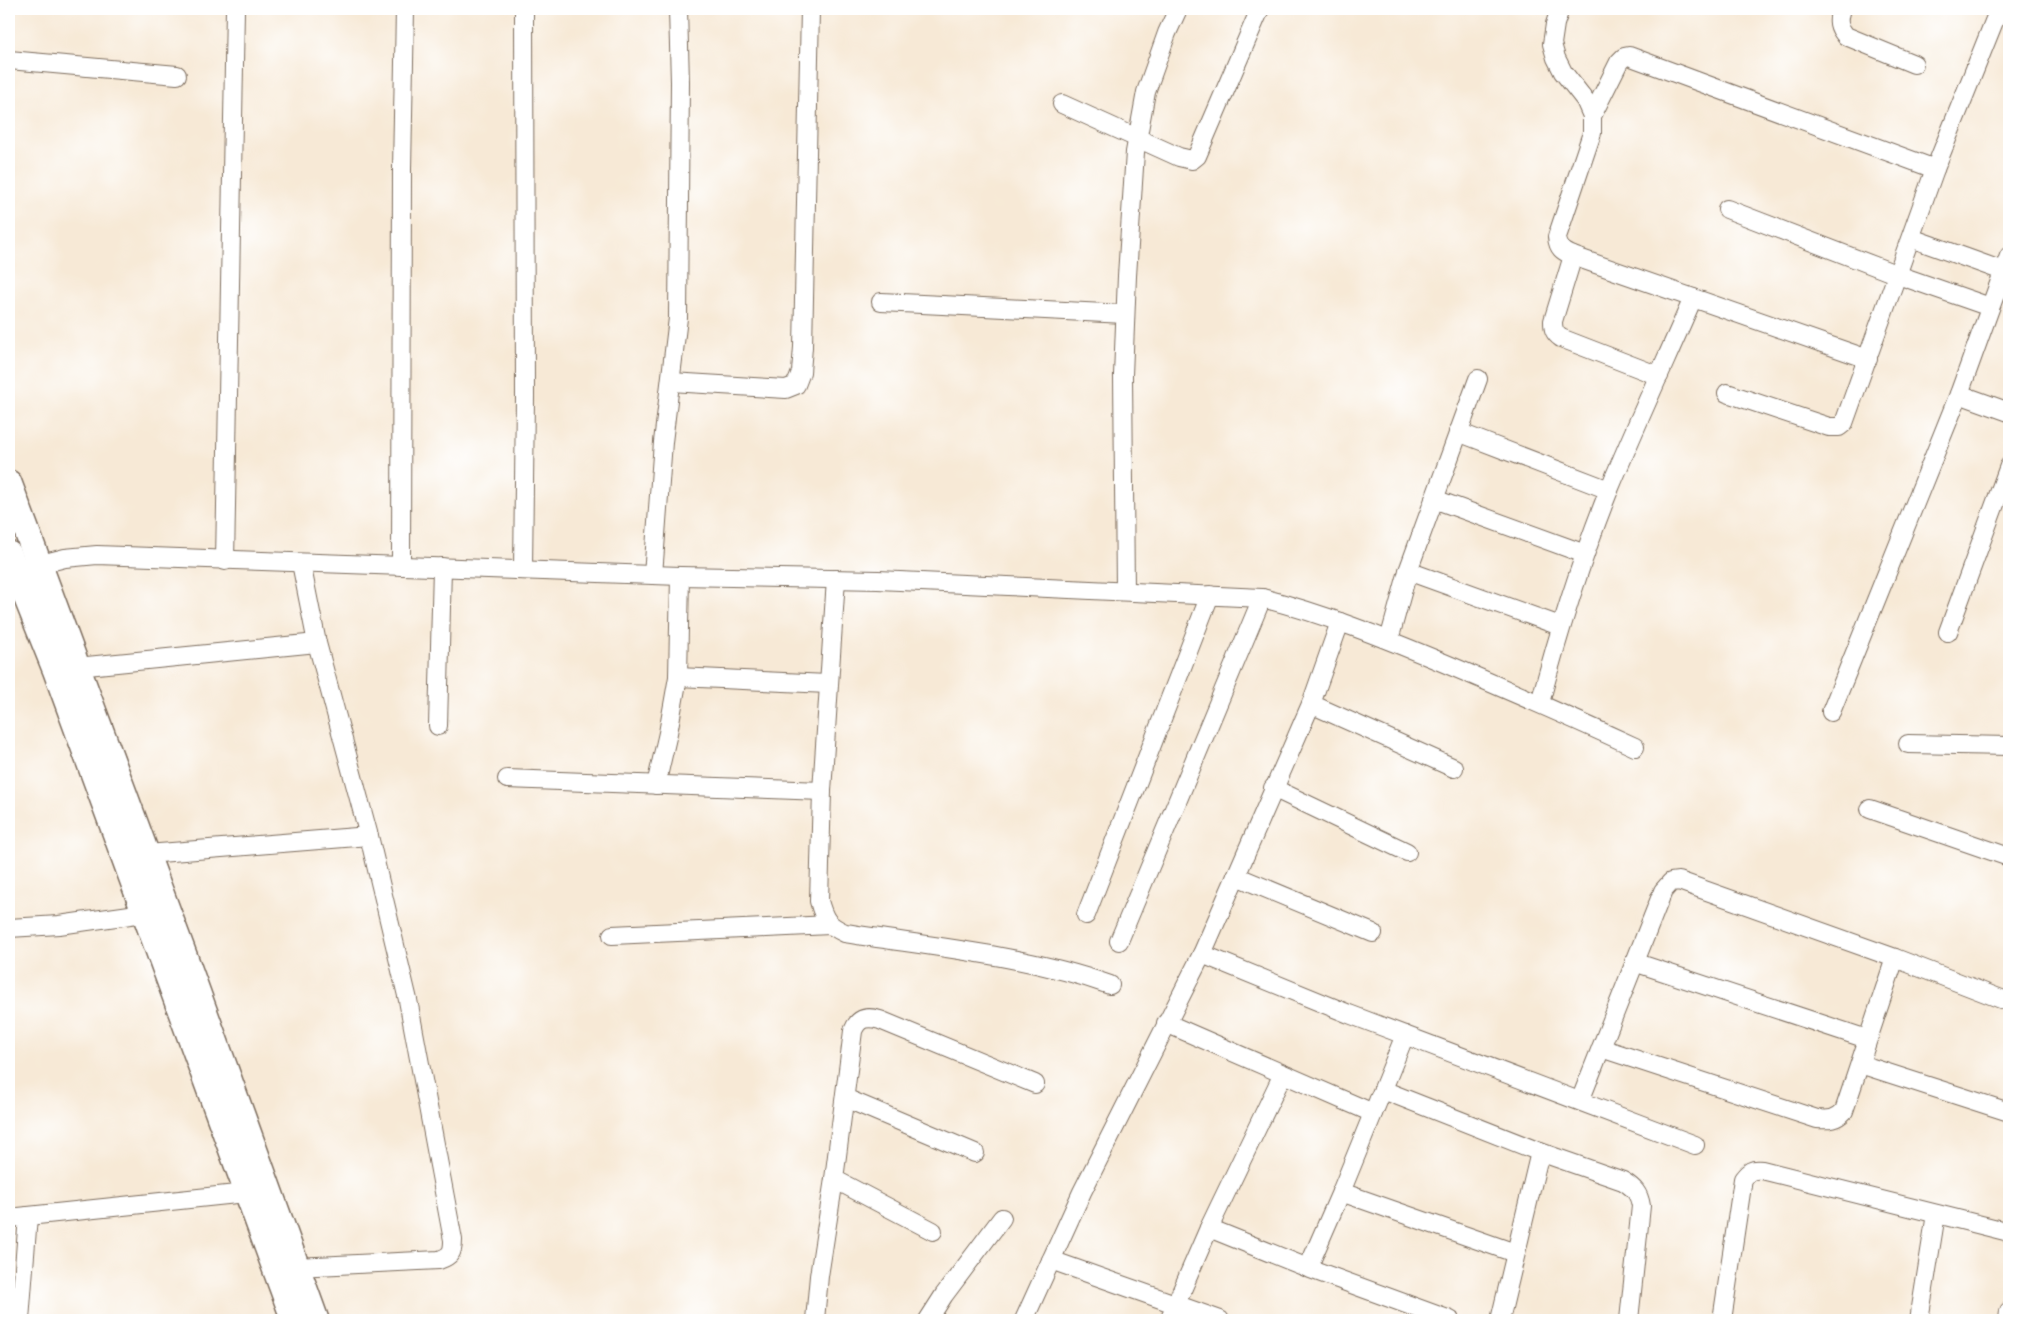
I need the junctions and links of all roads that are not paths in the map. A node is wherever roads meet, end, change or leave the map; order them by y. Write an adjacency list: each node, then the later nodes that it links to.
1 (235, 9): 40 (street)
2 (405, 9): 44 (street)
3 (524, 9): 46 (street)
4 (678, 9): 30 (street)
5 (810, 9): 30 (street)
6 (1178, 9): 16 (street)
7 (1260, 9): 16 (street)
8 (1560, 9): 15 (street)
9 (1841, 9): 12 (street)
10 (1999, 9): 17 (street)
11 (9, 60): 13 (street)
12 (1914, 64)
13 (177, 75)
14 (1062, 104): 16 (street)
15 (1592, 116): 17 (street); 20 (street)
16 (1137, 138): 26 (street)
17 (1935, 169): 19 (street)
18 (1727, 209): 22 (street)
19 (1911, 238): 21 (street); 22 (street)
20 (1573, 256): 23 (street); 28 (street)
21 (2006, 263): 25 (street)
22 (1898, 275): 25 (street); 27 (street)
23 (1693, 298): 27 (street); 28 (street)
24 (881, 302): 26 (street)
25 (1990, 307): 32 (street)
26 (1125, 314): 51 (street)
27 (1868, 359): 31 (street)
28 (1659, 376): 37 (street)
29 (1478, 378): 34 (street)
30 (671, 382): 48 (street)
31 (1727, 393)
32 (1959, 394): 33 (street); 64 (street)
33 (2009, 412)
34 (1458, 432): 37 (street); 38 (street)
35 (2009, 466): 56 (street)
36 (9, 483): 42 (main road)
37 (1610, 490): 39 (street)
38 (1434, 499): 39 (street); 47 (street)
39 (1585, 554): 55 (street)
40 (225, 561): 41 (street); 42 (street)
41 (301, 562): 44 (street); 58 (street)
42 (39, 564): 43 (street); 59 (main road)
43 (11, 566): 59 (main road)
44 (401, 566): 45 (street)
45 (442, 567): 46 (street); 65 (street)
46 (522, 570): 48 (street)
47 (1408, 571): 55 (street); 57 (street)
48 (653, 575): 49 (street)
49 (680, 576): 50 (street); 60 (street)
50 (836, 579): 51 (street); 61 (street)
51 (1125, 591): 52 (street)
52 (1210, 595): 53 (street); 81 (street)
53 (1262, 598): 54 (street); 86 (street)
54 (1340, 622): 57 (street); 63 (street)
55 (1560, 626): 62 (street)
56 (1948, 632)
57 (1389, 640): 62 (street)
58 (317, 643): 59 (street); 75 (street)
59 (67, 668): 77 (main road); 80 (main road)
60 (678, 677): 61 (street); 71 (street)
61 (828, 684): 73 (street)
62 (1540, 703): 68 (street)
63 (1311, 704): 69 (street); 72 (street)
64 (1831, 712)
65 (438, 726)
66 (1908, 744): 67 (street)
67 (2009, 746)
68 (1636, 747)
69 (1454, 768)
70 (507, 779): 71 (street)
71 (656, 785): 73 (street)
72 (1273, 788): 76 (street); 79 (street)
73 (822, 791): 82 (street)
74 (1870, 809): 78 (street)
75 (369, 836): 77 (street); 119 (street)
76 (1407, 852)
77 (147, 854): 119 (main road)
78 (2009, 857)
79 (1236, 876): 84 (street); 87 (street)
80 (144, 913): 83 (street); 109 (main road)
81 (1086, 915)
82 (830, 924): 85 (street); 90 (street)
83 (9, 928)
84 (1373, 933)
85 (612, 935)
86 (1119, 941)
87 (1202, 954): 92 (street); 93 (street)
88 (1895, 958): 89 (street); 91 (street); 94 (street)
89 (1634, 962): 94 (street); 95 (street)
90 (1110, 986)
91 (2009, 1002)
92 (1166, 1023): 97 (street); 118 (street)
93 (1405, 1035): 99 (street); 101 (street)
94 (1867, 1040): 96 (street)
95 (1601, 1048): 96 (street); 101 (street)
96 (1860, 1064): 102 (street)
97 (1283, 1074): 103 (street); 114 (street)
98 (1035, 1084): 100 (street)
99 (1383, 1090): 103 (street); 105 (street)
100 (844, 1098): 106 (street); 107 (street)
101 (1580, 1101): 104 (street)
102 (2009, 1112)
103 (1373, 1113): 108 (street)
104 (1695, 1145)
105 (1540, 1152): 117 (street); 133 (street)
106 (975, 1153)
107 (834, 1179): 115 (street); 126 (street)
108 (1342, 1192): 117 (street); 120 (street)
109 (246, 1193): 111 (street); 124 (main road)
110 (1936, 1214): 116 (street); 134 (street); 135 (street)
111 (28, 1216): 112 (street); 123 (street)
112 (9, 1218)
113 (1002, 1218): 127 (street)
114 (1209, 1228): 120 (street); 121 (street)
115 (933, 1231)
116 (2009, 1232)
117 (1515, 1253): 132 (street)
118 (1051, 1260): 121 (street); 128 (street)
119 (296, 1266): 125 (main road)
120 (1308, 1268): 131 (street)
121 (1176, 1303): 129 (street); 130 (street)
122 (2009, 1311): 136 (street)
123 (20, 1320)
124 (294, 1320)
125 (316, 1320)
126 (815, 1320)
127 (928, 1320)
128 (1024, 1320)
129 (1169, 1320)
130 (1220, 1320)
131 (1450, 1320)
132 (1500, 1320)
133 (1629, 1320)
134 (1722, 1320)
135 (1919, 1320)
136 (2008, 1320)

